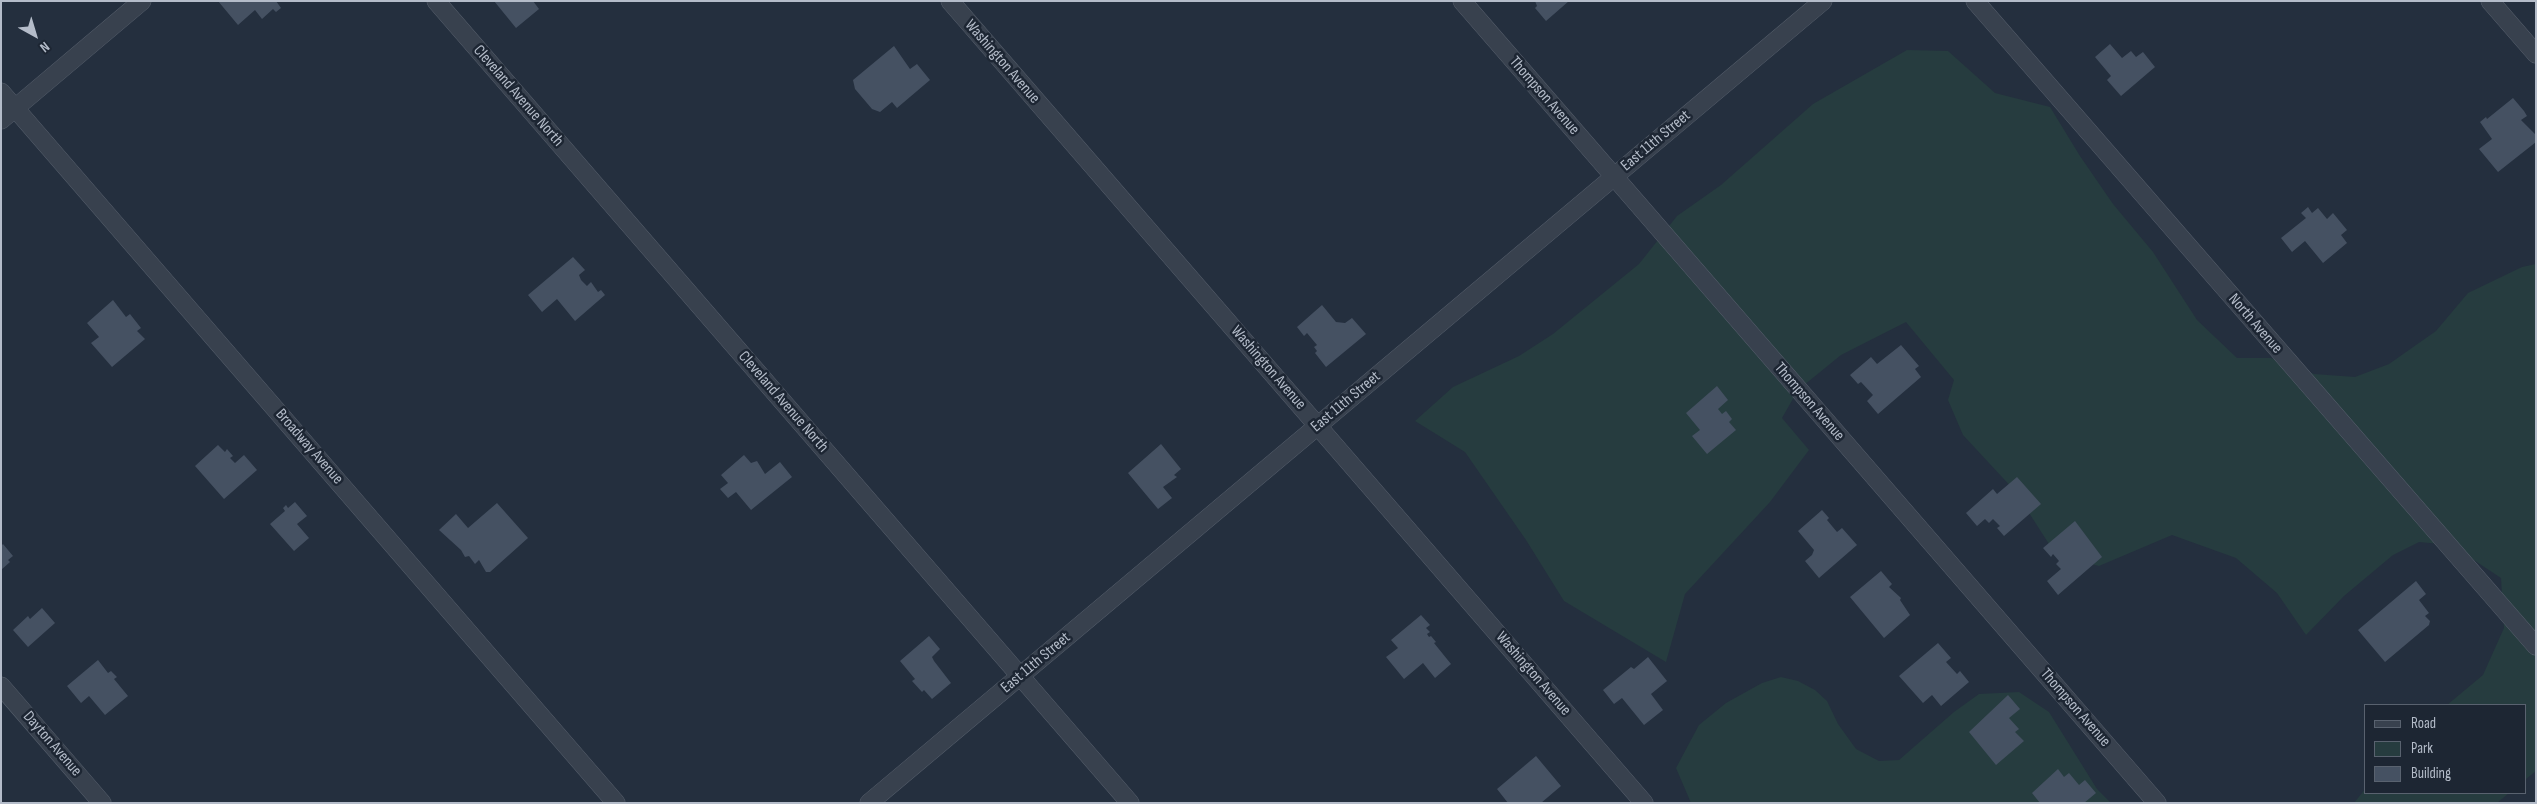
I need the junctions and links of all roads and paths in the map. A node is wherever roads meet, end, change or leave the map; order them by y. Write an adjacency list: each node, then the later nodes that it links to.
1 (142, 1): 10 (street)
2 (436, 1): 14 (street, Cleveland Avenue North)
3 (950, 1): 12 (street, Washington Avenue)
4 (1462, 1): 11 (street, Thompson Avenue)
5 (1823, 1): 11 (street, East 11th Street)
6 (1975, 1): 13 (street, North Avenue)
7 (2490, 1): 8 (street)
8 (2536, 54)
9 (1, 92): 10 (street, Broadway Avenue)
10 (8, 114): 17 (street, Broadway Avenue)
11 (1614, 176): 12 (street, East 11th Street); 21 (street, Thompson Avenue)
12 (1318, 426): 14 (street, East 11th Street); 20 (street, Washington Avenue)
13 (2536, 646)
14 (1020, 676): 18 (street, East 11th Street); 19 (street, Cleveland Avenue North)
15 (1, 686): 16 (street, Dayton Avenue)
16 (102, 803)
17 (616, 803)
18 (869, 803)
19 (1130, 803)
20 (1644, 803)
21 (2157, 803)

